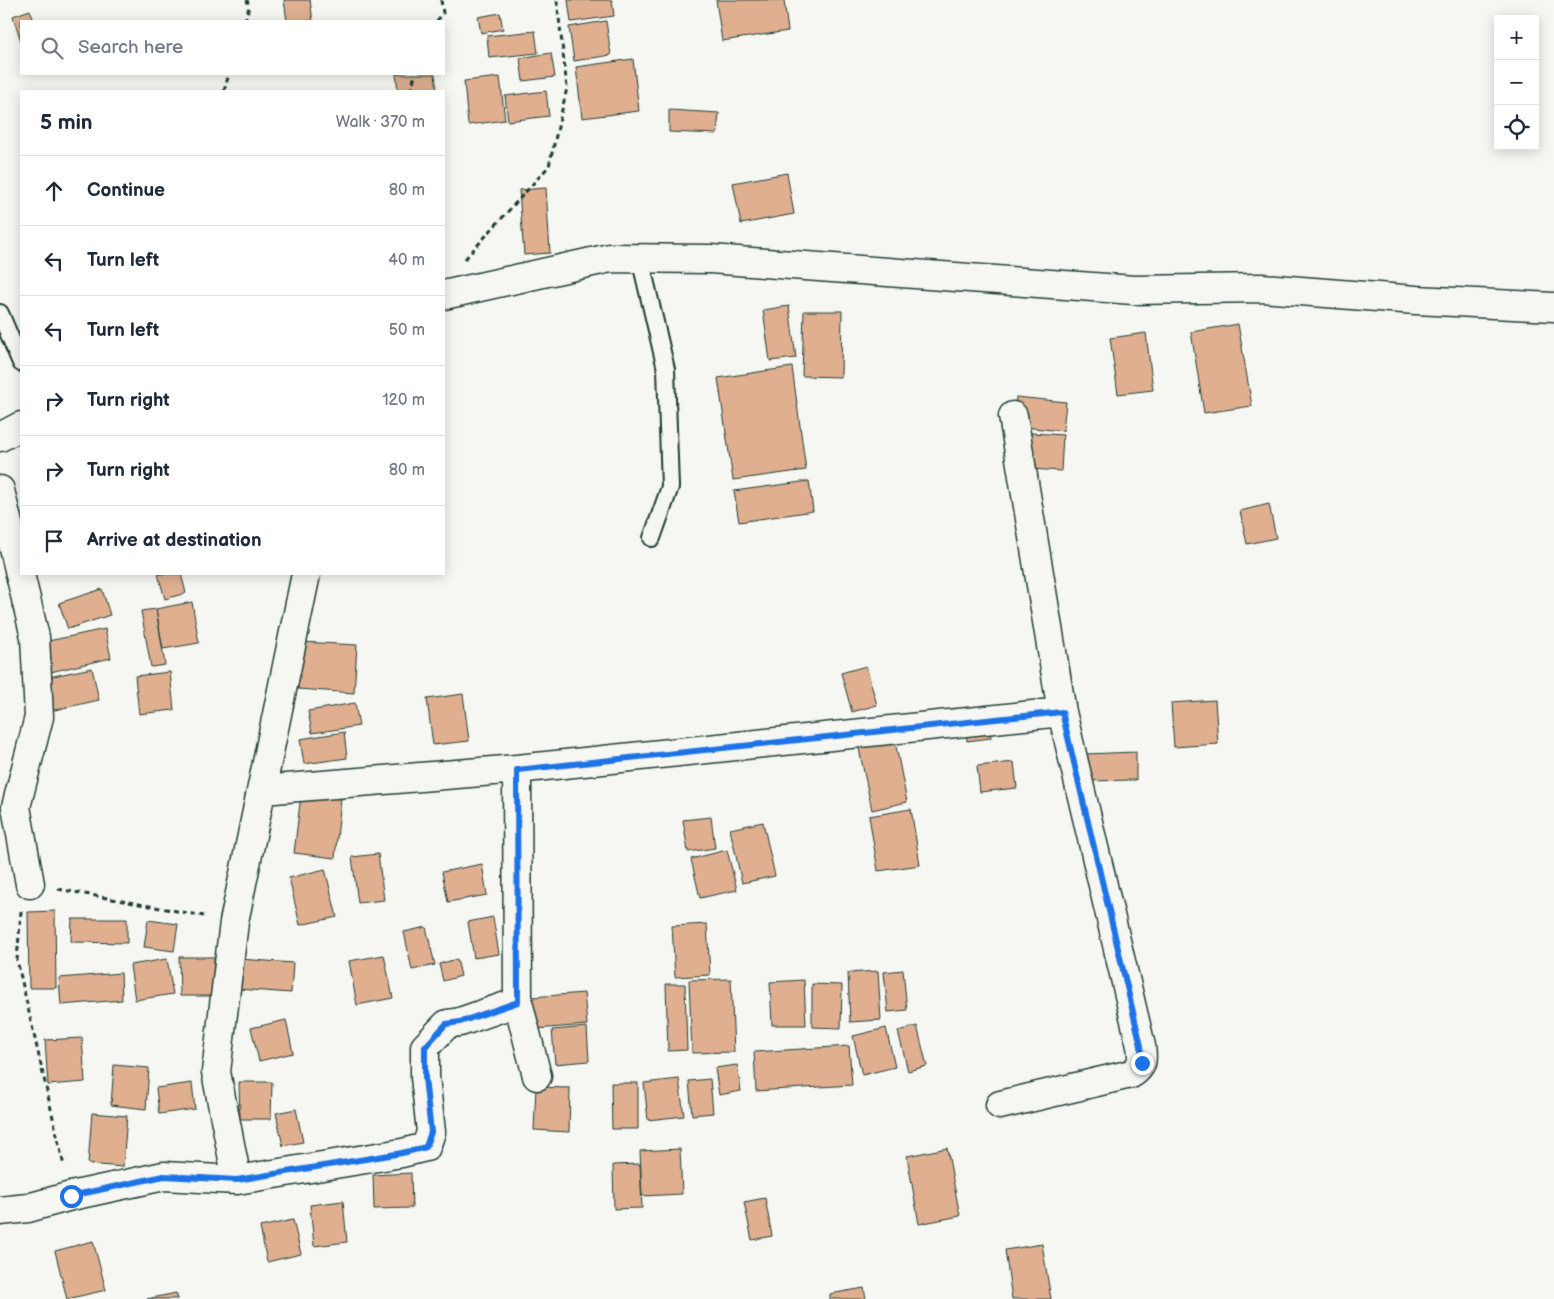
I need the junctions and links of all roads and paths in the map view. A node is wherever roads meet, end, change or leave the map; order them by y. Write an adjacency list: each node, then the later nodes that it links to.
1 (247, 0): 4 (path)
2 (441, 0): 5 (path)
3 (557, 0): 11 (path)
4 (245, 20)
5 (438, 20)
6 (229, 75): 8 (path)
7 (415, 75): 9 (path)
8 (224, 90)
9 (410, 90)
10 (640, 258): 12 (street); 13 (street); 20 (lane)
11 (461, 263)
12 (445, 295)
13 (1554, 307)
14 (0, 313): 15 (lane)
15 (20, 361)
16 (1013, 416): 24 (street)
17 (20, 427): 18 (street)
18 (0, 437)
19 (0, 490): 21 (street)
20 (652, 538)
21 (20, 574)
22 (20, 575): 27 (street)
23 (306, 575): 26 (street)
24 (1062, 712): 25 (street); 32 (street)
25 (517, 770): 26 (street); 30 (street)
26 (262, 790): 29 (street)
27 (8, 804): 28 (street)
28 (30, 884): 29 (path); 34 (path)
29 (234, 922): 33 (street)
30 (518, 1002): 31 (street); 33 (street)
31 (537, 1076)
32 (1000, 1105)
33 (237, 1180): 34 (street)
34 (71, 1196): 35 (street)
35 (0, 1211)

